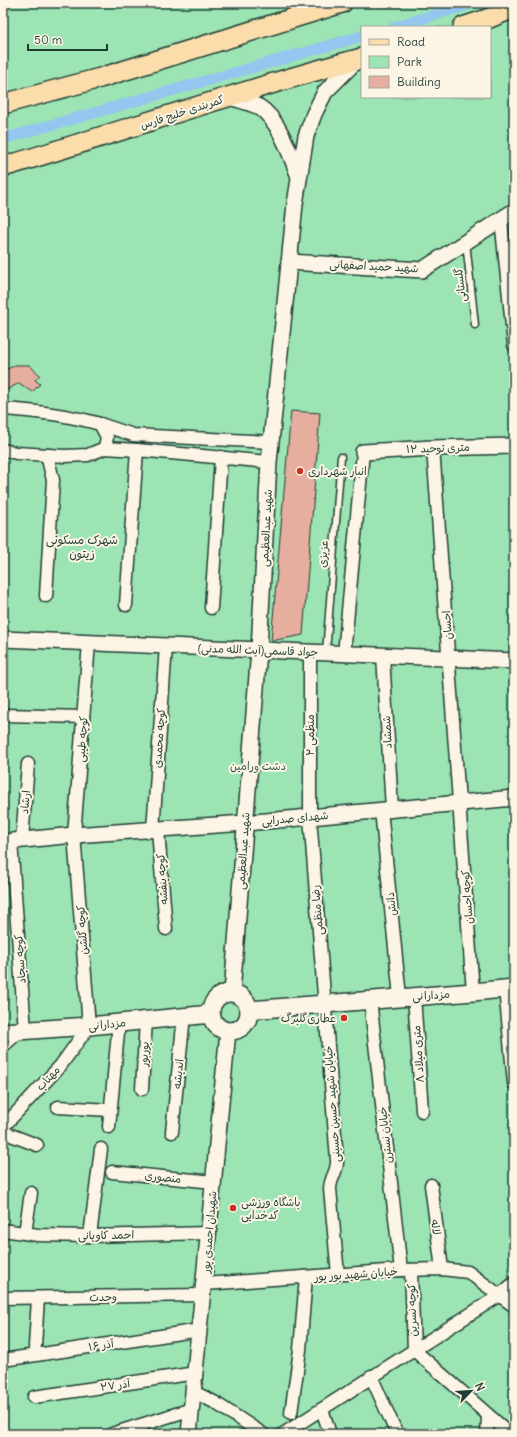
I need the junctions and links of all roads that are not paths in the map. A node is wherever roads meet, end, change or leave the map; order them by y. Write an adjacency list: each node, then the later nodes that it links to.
1 (342, 3): 6 (main road)
2 (514, 8): 3 (main road)
3 (466, 26)
4 (360, 59): 5 (main road, کمربندی خلیج فارس); 8 (street)
5 (229, 97): 7 (main road, کمربندی خلیج فارس); 8 (street, شهید عبدالعظیمی)
6 (3, 104)
7 (3, 167)
8 (299, 178): 12 (street, شهید عبدالعظیمی)
9 (514, 211): 10 (street, شهید حمید اصفهانی)
10 (501, 220): 11 (street, شهید حمید اصفهانی); 13 (street)
11 (466, 242): 12 (street, شهید حمید اصفهانی); 14 (lane, گلستانی)
12 (289, 262): 18 (street, شهید عبدالعظیمی)
13 (512, 297): 15 (street)
14 (475, 324)
15 (514, 344)
16 (3, 409): 17 (street)
17 (100, 424): 18 (street); 20 (street)
18 (271, 442): 28 (street, شهید عبدالعظیمی)
19 (514, 446): 21 (street, ۱۲ متری توحید)
20 (106, 448): 23 (street); 25 (street)
21 (433, 448): 24 (street, ۱۲ متری توحید); 40 (street, احسان)
22 (3, 450): 25 (street)
23 (137, 450): 26 (street); 30 (street)
24 (363, 452): 38 (street)
25 (47, 455): 29 (street)
26 (221, 457): 28 (street); 31 (street)
27 (341, 457): 37 (lane, عزیزی)
28 (269, 462): 35 (street, شهید عبدالعظیمی)
29 (46, 596)
30 (126, 605)
31 (211, 608)
32 (3, 639): 33 (street, جواد قاسمی(آیت الله مدنی))
33 (89, 643): 34 (street, جواد قاسمی(آیت الله مدنی)); 43 (street, کوچه طیبی)
34 (166, 646): 35 (street, جواد قاسمی(آیت الله مدنی)); 50 (street, کوچه محمدی)
35 (259, 650): 36 (street, جواد قاسمی(آیت الله مدنی)); 49 (street, شهید عبدالعظیمی)
36 (310, 652): 37 (street, جواد قاسمی(آیت الله مدنی)); 48 (street, منظمی ۲)
37 (326, 653): 38 (street, جواد قاسمی(آیت الله مدنی))
38 (344, 654): 39 (street, جواد قاسمی(آیت الله مدنی))
39 (383, 655): 40 (street, جواد قاسمی(آیت الله مدنی)); 47 (street, شمشاد)
40 (449, 658): 41 (street, جواد قاسمی(آیت الله مدنی)); 46 (street, احسان)
41 (514, 661)
42 (5, 716): 43 (street)
43 (83, 717): 51 (street, کوچه طیبی)
44 (28, 764): 52 (street, ارشاد)
45 (514, 798): 46 (street, شهدای صدرایی)
46 (460, 803): 47 (street, شهدای صدرایی); 55 (street, کوچه احسان)
47 (386, 810): 48 (street, شهدای صدرایی); 57 (street, دانش)
48 (310, 817): 49 (street, شهدای صدرایی); 59 (street, رضا منظمی)
49 (245, 823): 50 (street, شهدای صدرایی); 56 (street, شهید عبدالعظیمی)
50 (156, 830): 51 (street, شهدای صدرایی); 53 (street, کوچه بنفشه)
51 (74, 835): 52 (street, شهدای صدرایی); 65 (street, کوچه گلشن)
52 (12, 841): 66 (street, کوچه سجاد)
53 (166, 929)
54 (510, 988): 55 (main road, مزدارانی); 70 (street)
55 (473, 992): 57 (main road, مزدارانی)
56 (232, 993): 60 (main road); 61 (main road)
57 (407, 997): 58 (main road, مزدارانی); 74 (street, ۸ متری میلاد)
58 (370, 1000): 59 (main road, مزدارانی); 90 (street, خیابان نسترن)
59 (325, 1004): 60 (main road, مزدارانی); 91 (street, خیابان شهید حسین حسینی)
60 (250, 1010): 67 (main road)
61 (211, 1014): 62 (main road, مزدارانی); 67 (main road)
62 (184, 1016): 63 (main road, مزدارانی); 78 (street, اندیشه)
63 (146, 1020): 64 (main road, مزدارانی); 71 (street, بوربور)
64 (119, 1022): 65 (main road, مزدارانی); 73 (street)
65 (89, 1026): 66 (main road, مزدارانی); 75 (street, مهتاب)
66 (25, 1030): 68 (main road, مزدارانی); 69 (lane)
67 (228, 1031): 82 (street, شهیدان احمدی پور)
68 (3, 1032)
69 (3, 1050)
70 (514, 1083)
71 (142, 1089)
72 (58, 1107): 73 (street)
73 (110, 1110): 76 (street)
74 (422, 1112)
75 (3, 1127)
76 (109, 1127)
77 (3, 1132): 79 (street)
78 (172, 1132)
79 (37, 1145)
80 (101, 1149): 88 (street)
81 (112, 1172): 82 (street, منصوری)
82 (214, 1182): 87 (street, شهیدان احمدی پور)
83 (431, 1185): 89 (street, لاله)
84 (31, 1194): 86 (street)
85 (3, 1230): 86 (street, احمد کاویانی)
86 (25, 1233): 88 (street, احمد کاویانی)
87 (209, 1233): 88 (street, احمد کاویانی); 94 (street, شهیدان احمدی پور)
88 (90, 1236)
89 (442, 1269): 90 (street, خیابان شهید بور بور); 95 (street, خیابان شهید بور بور)
90 (406, 1270): 91 (street, خیابان شهید بور بور); 101 (street, کوچه نسرین)
91 (338, 1275): 92 (street, خیابان شهید بور بور)
92 (306, 1277): 94 (street, خیابان شهید بور بور); 109 (street)
93 (514, 1283): 95 (street)
94 (204, 1289): 97 (street, وحدت); 99 (street, شهیدان احمدی پور)
95 (500, 1295): 98 (street, خیابان شهید بور بور); 101 (street)
96 (3, 1298): 97 (street, وحدت)
97 (38, 1298): 100 (street)
98 (514, 1306)
99 (200, 1330): 102 (street, ۱۶ آذر); 103 (street, شهیدان احمدی پور)
100 (35, 1346)
101 (414, 1350): 104 (street); 110 (street)
102 (3, 1360)
103 (196, 1373): 105 (street, شهیدان احمدی پور); 106 (street, ۲۷ آذر)
104 (371, 1376): 108 (street); 117 (street)
105 (194, 1392): 107 (street, شهیدان احمدی پور); 114 (street)
106 (34, 1397)
107 (192, 1409): 111 (street); 113 (street, شهیدان احمدی پور)
108 (322, 1409): 115 (street); 116 (street)
109 (291, 1413)
110 (488, 1416): 118 (street); 119 (street)
111 (134, 1430): 112 (street)
112 (112, 1434)
113 (189, 1434)
114 (263, 1434)
115 (283, 1434)
116 (330, 1434)
117 (397, 1434)
118 (487, 1434)
119 (510, 1434)

